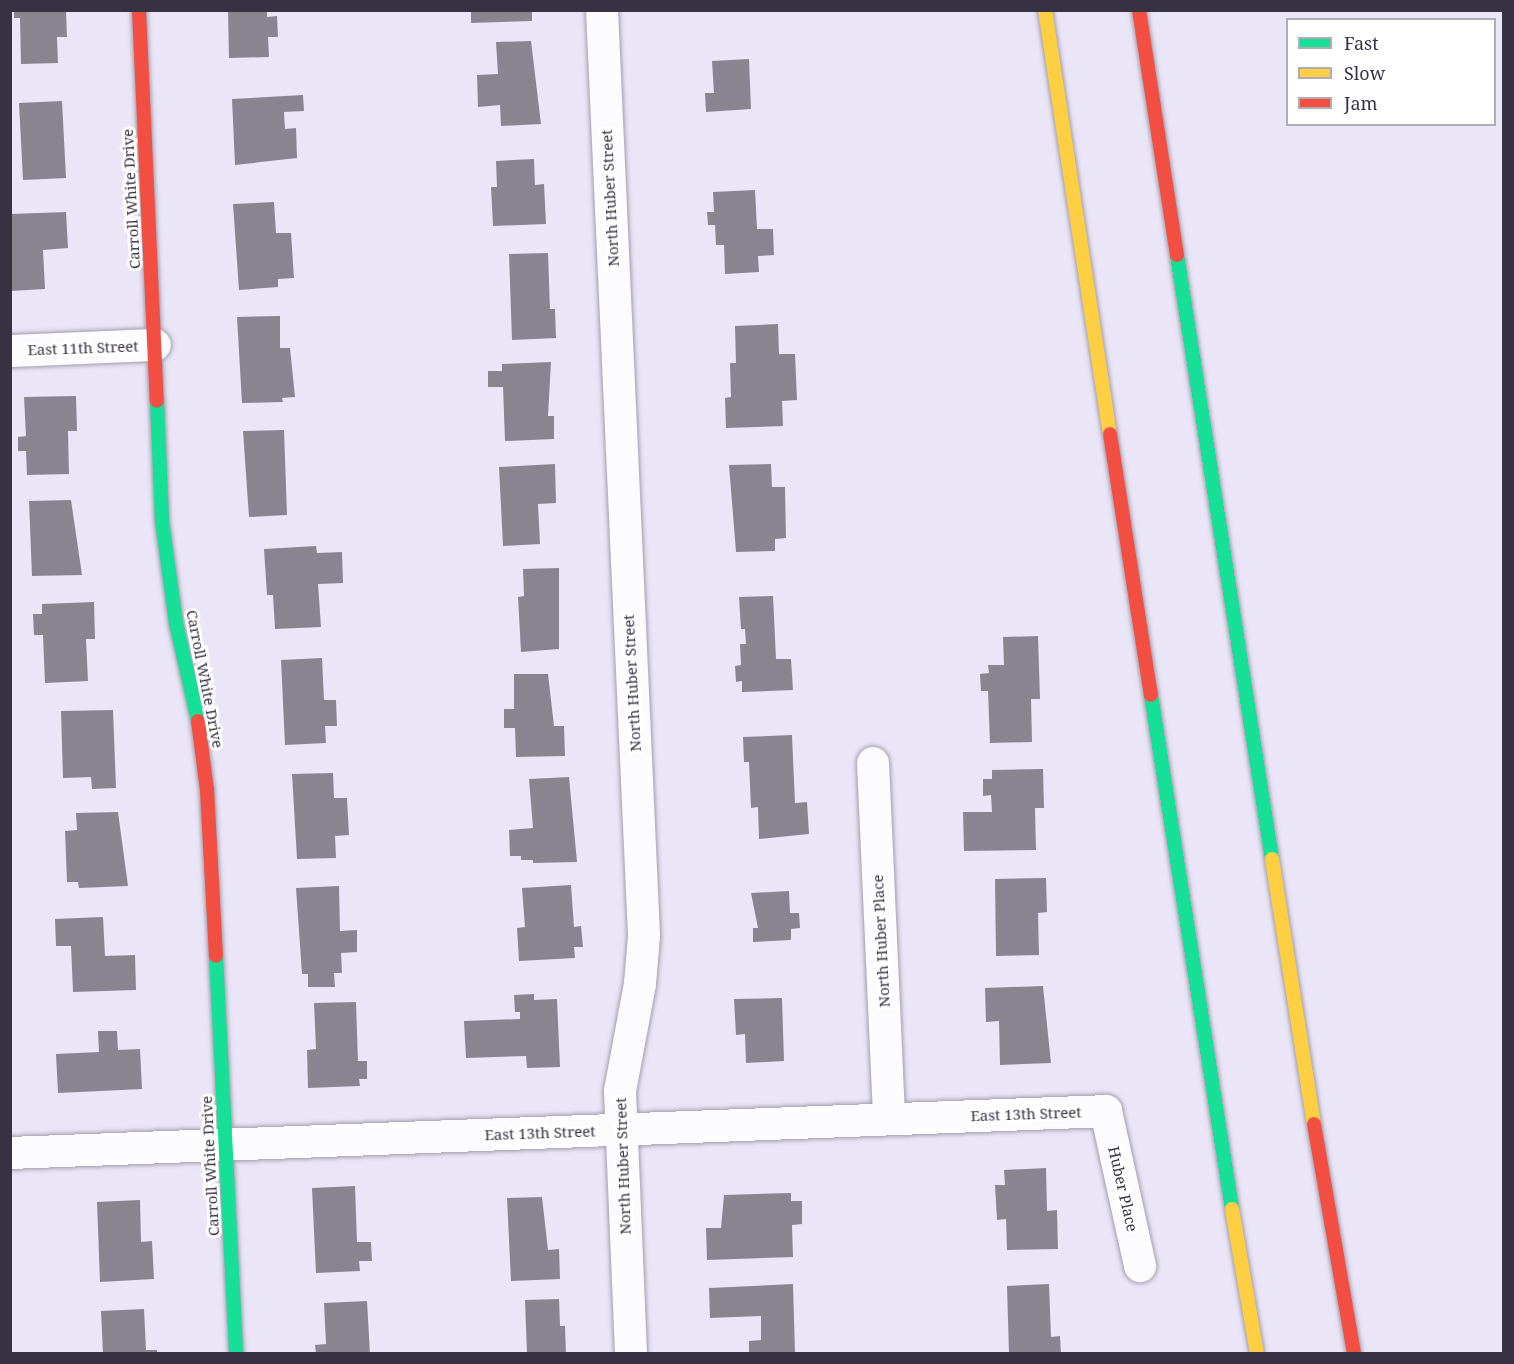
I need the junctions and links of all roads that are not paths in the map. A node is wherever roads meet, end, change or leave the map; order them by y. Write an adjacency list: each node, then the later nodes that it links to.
1 (139, 10): 5 (main road, Carroll White Drive)
2 (602, 10): 10 (street, North Huber Street)
3 (1045, 10): 16 (main road)
4 (1139, 10): 17 (main road)
5 (154, 345): 6 (street, East 11th Street); 11 (main road, Carroll White Drive)
6 (10, 351)
7 (873, 763): 9 (street, North Huber Place)
8 (1106, 1111): 9 (street, East 13th Street); 13 (street, Huber Place)
9 (890, 1119): 10 (street, East 13th Street)
10 (621, 1130): 11 (street, East 13th Street); 15 (street, North Huber Street)
11 (226, 1145): 12 (street, East 13th Street); 14 (main road, Carroll White Drive)
12 (10, 1153)
13 (1140, 1266)
14 (236, 1353)
15 (631, 1353)
16 (1257, 1353)
17 (1354, 1353)

